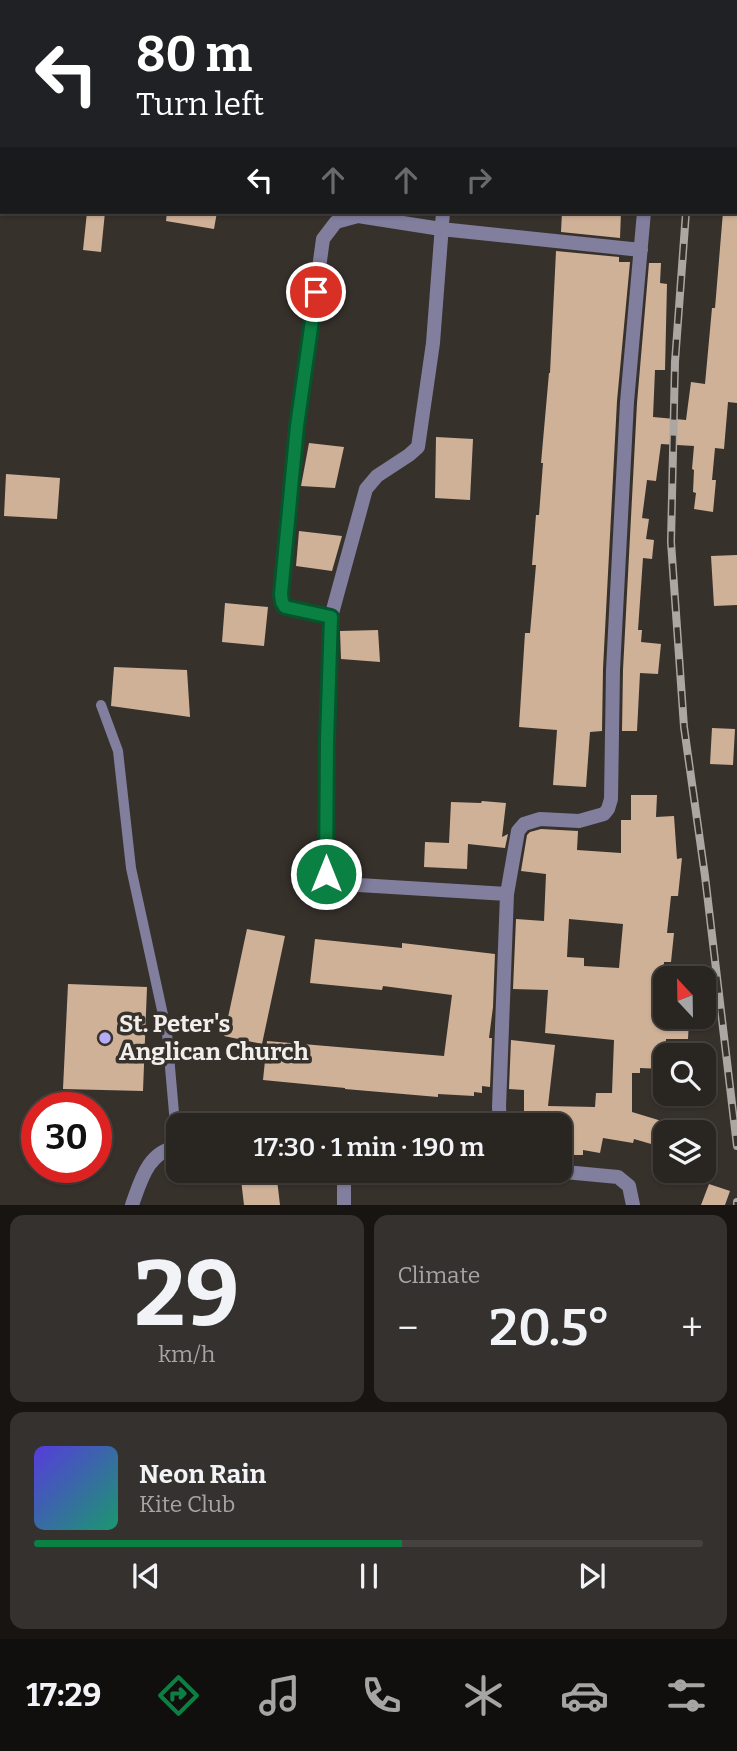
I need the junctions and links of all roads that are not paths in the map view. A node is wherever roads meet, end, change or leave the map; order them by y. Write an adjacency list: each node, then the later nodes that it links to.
1 (443, 214): 3 (street)
2 (644, 214): 4 (street)
3 (441, 229): 4 (street); 5 (street); 5 (street)
4 (641, 250): 7 (street)
5 (331, 617): 7 (street)
6 (101, 705): 8 (lane)
7 (507, 894): 9 (street)
8 (175, 1113)
9 (499, 1113)
10 (166, 1149): 13 (street)
11 (572, 1173): 15 (street)
12 (344, 1183): 14 (street)
13 (132, 1205)
14 (344, 1205)
15 (633, 1205)

